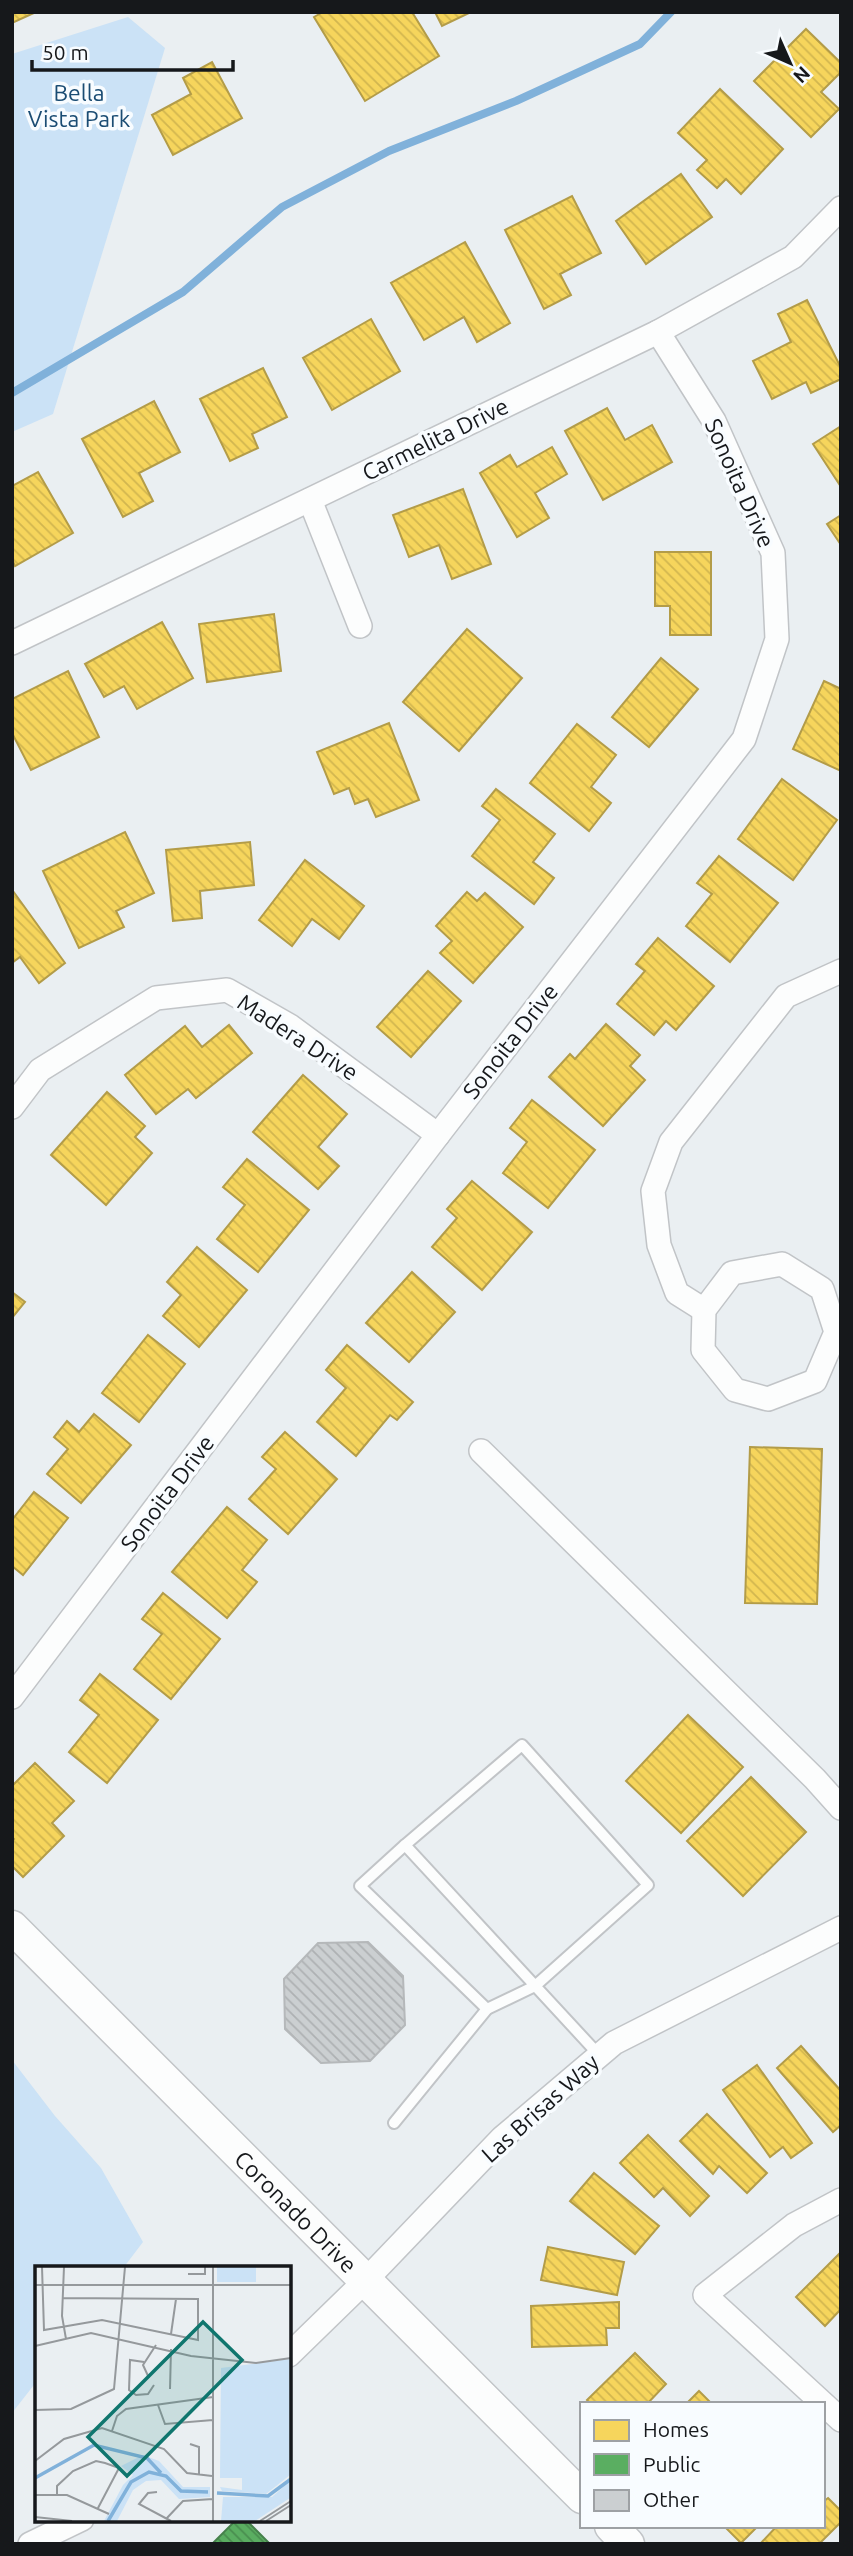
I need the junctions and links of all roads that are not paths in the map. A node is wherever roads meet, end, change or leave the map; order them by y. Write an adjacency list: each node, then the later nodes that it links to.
1 (841, 208): 2 (street, Carmelita Drive)
2 (658, 332): 3 (street, Carmelita Drive); 8 (street, Sonoita Drive)
3 (310, 500): 4 (street); 5 (street, Carmelita Drive)
4 (360, 626)
5 (12, 643)
6 (841, 971): 9 (street)
7 (12, 1107): 8 (street, Madera Drive)
8 (438, 1135): 12 (street, Sonoita Drive)
9 (704, 1310): 10 (street); 10 (street)
10 (839, 1332)
11 (481, 1451): 13 (street)
12 (12, 1697)
13 (841, 1808)
14 (405, 1845): 17 (lane); 17 (lane); 18 (lane)
15 (12, 1927): 22 (street, Coronado Drive)
16 (841, 1928): 19 (street, Las Brisas Way)
17 (535, 1986): 18 (lane); 19 (lane)
18 (487, 2009): 20 (lane)
19 (600, 2055): 22 (street, Las Brisas Way)
20 (394, 2123)
21 (841, 2200): 24 (street)
22 (365, 2281): 23 (street, Las Brisas Way); 27 (street, Coronado Drive)
23 (290, 2354)
24 (821, 2402)
25 (825, 2405): 26 (street)
26 (841, 2420)
27 (580, 2495)
28 (78, 2521): 30 (street)
29 (613, 2528): 31 (street)
30 (30, 2544)
31 (628, 2544)

